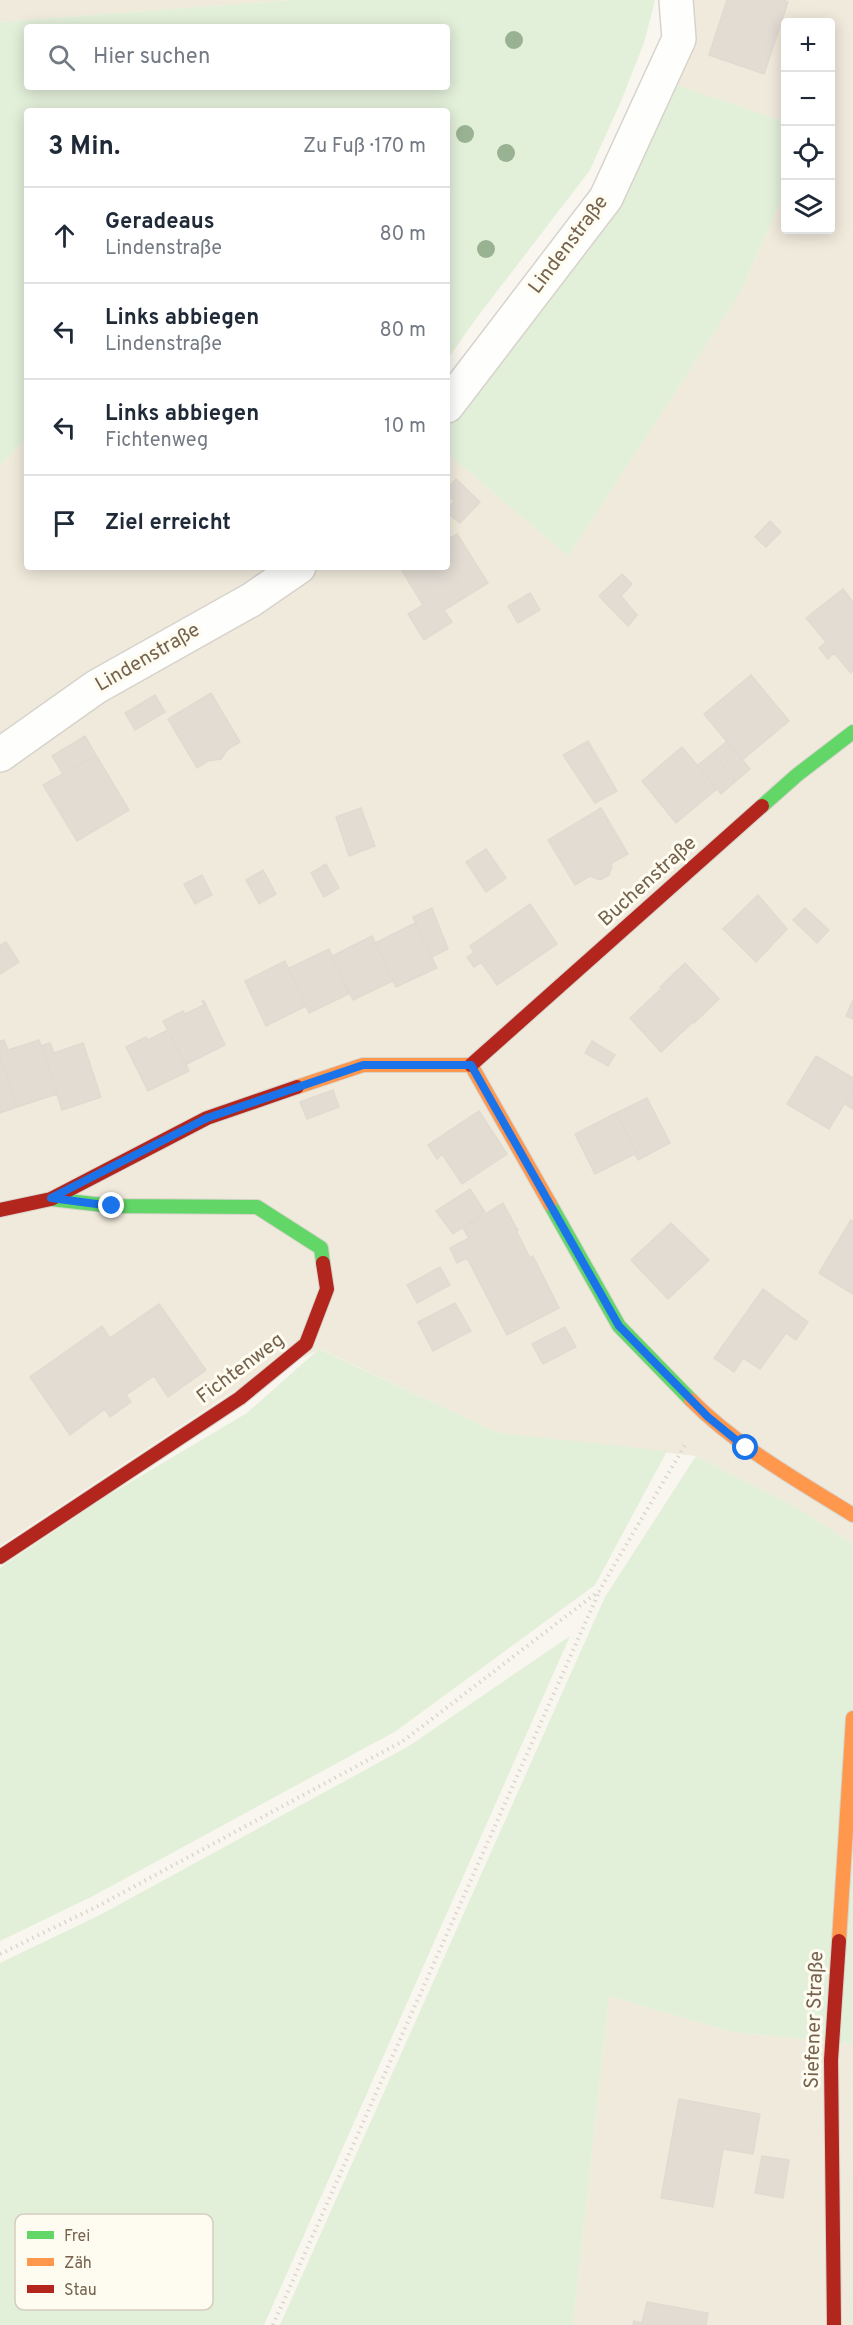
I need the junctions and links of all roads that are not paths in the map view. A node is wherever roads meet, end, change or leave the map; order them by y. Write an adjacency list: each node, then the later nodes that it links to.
1 (676, 0): 2 (street, Lindenstraße)
2 (450, 402)
3 (295, 570): 5 (street, Lindenstraße)
4 (853, 732): 6 (street, Buchenstraße)
5 (0, 755)
6 (471, 1065): 7 (street); 9 (street)
7 (51, 1198): 8 (street); 10 (street, Fichtenweg)
8 (0, 1210)
9 (853, 1515)
10 (0, 1557)
11 (853, 1718): 12 (street, Siefener Straße)
12 (834, 2325)

